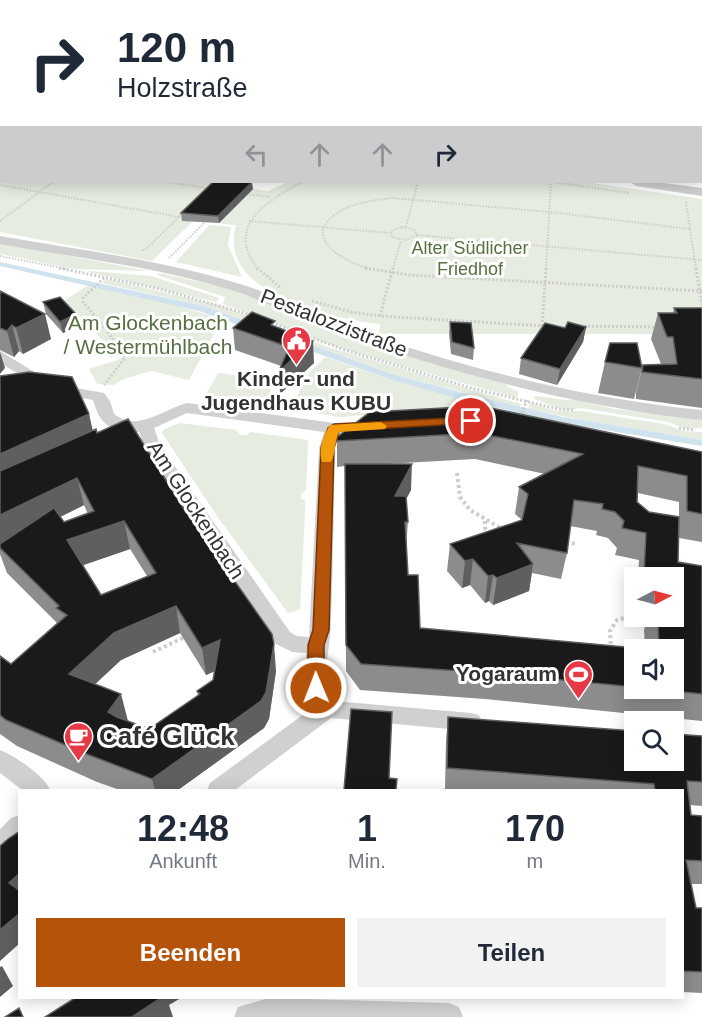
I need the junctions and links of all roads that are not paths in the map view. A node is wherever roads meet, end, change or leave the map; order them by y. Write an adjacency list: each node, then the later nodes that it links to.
1 (643, 183): 2 (street)
2 (702, 192)
3 (0, 240): 7 (street, Pestalozzistraße)
4 (0, 356): 5 (street)
5 (51, 388): 6 (street); 9 (street)
6 (25, 390)
7 (702, 415)
8 (393, 425): 10 (street, Am Glockenbach)
9 (136, 426): 10 (street, Am Glockenbach); 11 (street); 12 (street, Am Glockenbach)
10 (334, 428): 12 (street)
11 (113, 441)
12 (316, 645): 13 (street)
13 (327, 710): 14 (street); 17 (street)
14 (497, 724)
15 (0, 760): 16 (street)
16 (38, 789)
17 (219, 789)
18 (18, 828): 19 (street)
19 (0, 845)
20 (249, 1010): 21 (street)
21 (449, 1017)

